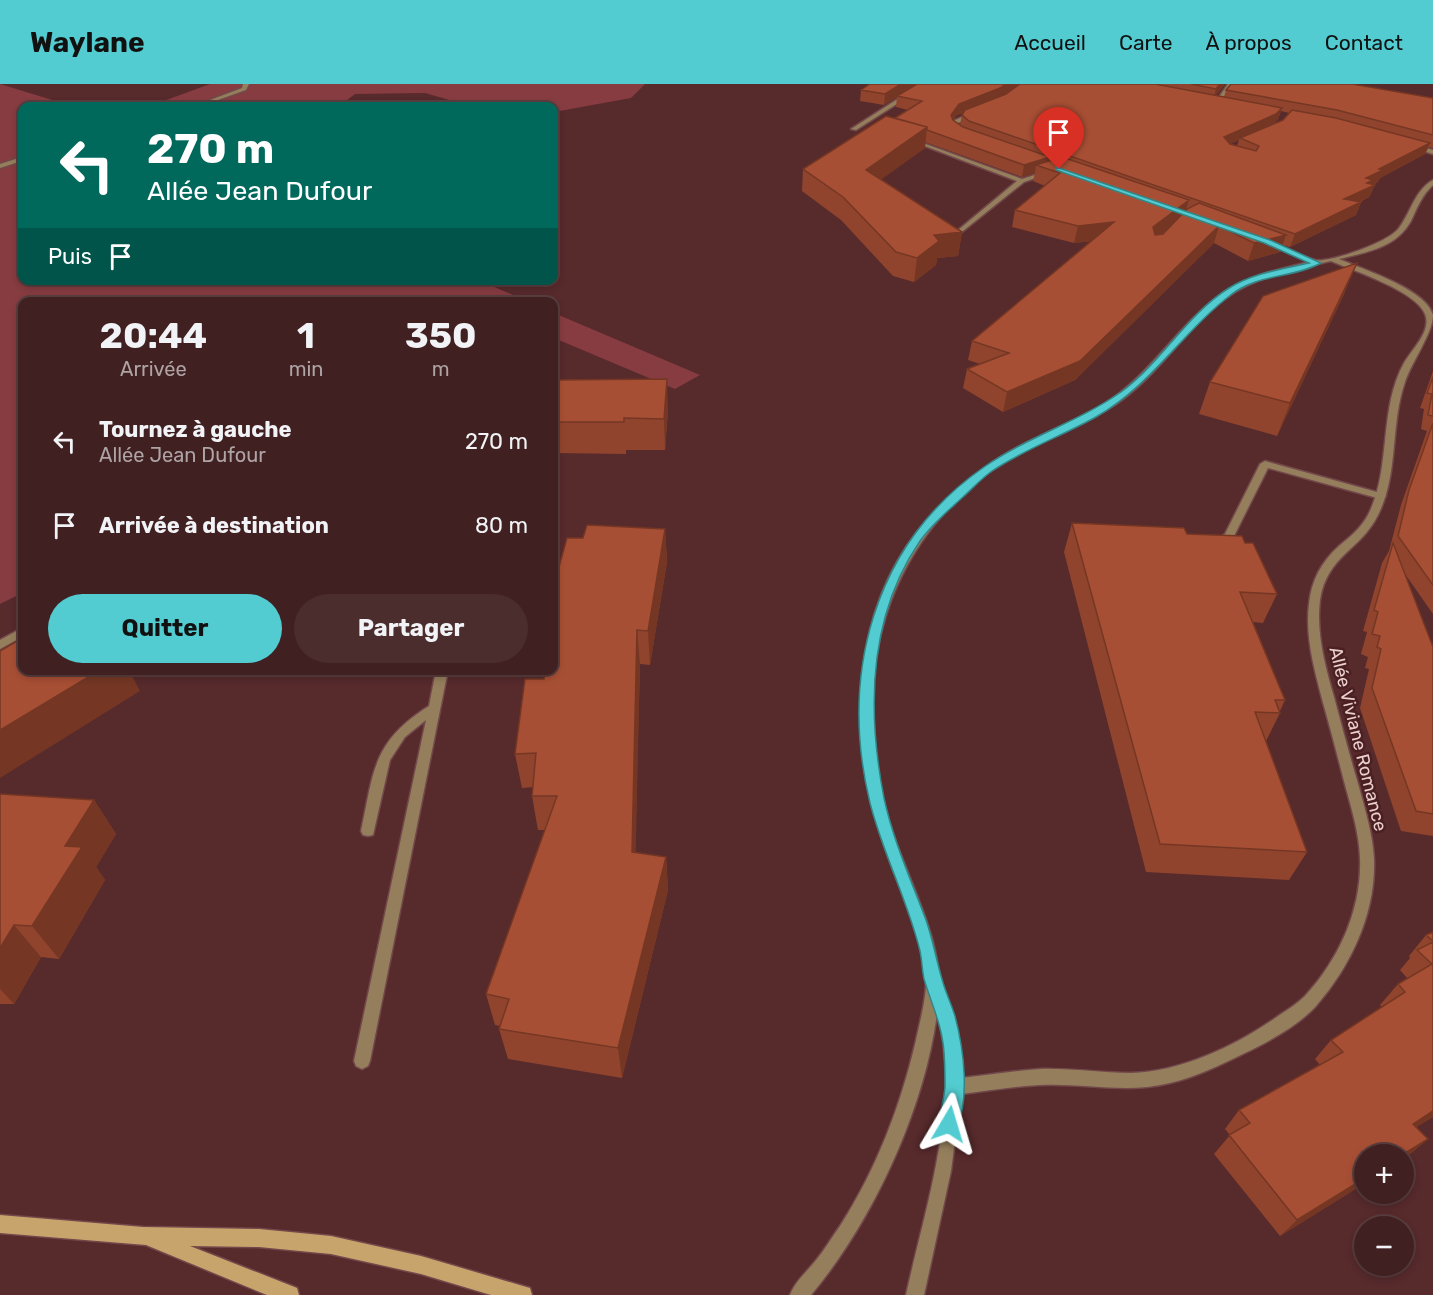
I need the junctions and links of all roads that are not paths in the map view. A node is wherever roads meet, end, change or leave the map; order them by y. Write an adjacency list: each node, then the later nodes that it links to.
1 (246, 84): 5 (street)
2 (925, 84): 9 (street)
3 (1232, 84): 6 (street)
4 (1204, 100): 6 (street)
5 (207, 102)
6 (1216, 103): 7 (street)
7 (1226, 105)
8 (983, 110): 11 (street)
9 (854, 129)
10 (903, 136): 17 (street)
11 (974, 139)
12 (1401, 143): 13 (street)
13 (1433, 152)
14 (18, 160): 16 (street)
15 (1048, 165): 17 (street)
16 (0, 166)
17 (1022, 181): 19 (street)
18 (1433, 182): 21 (street)
19 (952, 237)
20 (1261, 239): 22 (street)
21 (1332, 259): 22 (street); 23 (street, Allée Viviane Romance)
22 (1317, 263): 30 (street)
23 (1381, 496): 24 (street); 32 (street, Allée Viviane Romance)
24 (1216, 544)
25 (18, 634): 26 (street)
26 (0, 645)
27 (441, 675): 28 (street)
28 (433, 709): 29 (street); 31 (street)
29 (368, 831)
30 (933, 979): 32 (street); 37 (street)
31 (362, 1060)
32 (954, 1087): 38 (street)
33 (0, 1224): 34 (main road)
34 (143, 1236): 35 (main road); 36 (main road)
35 (290, 1295)
36 (523, 1295)
37 (799, 1295)
38 (915, 1295)

